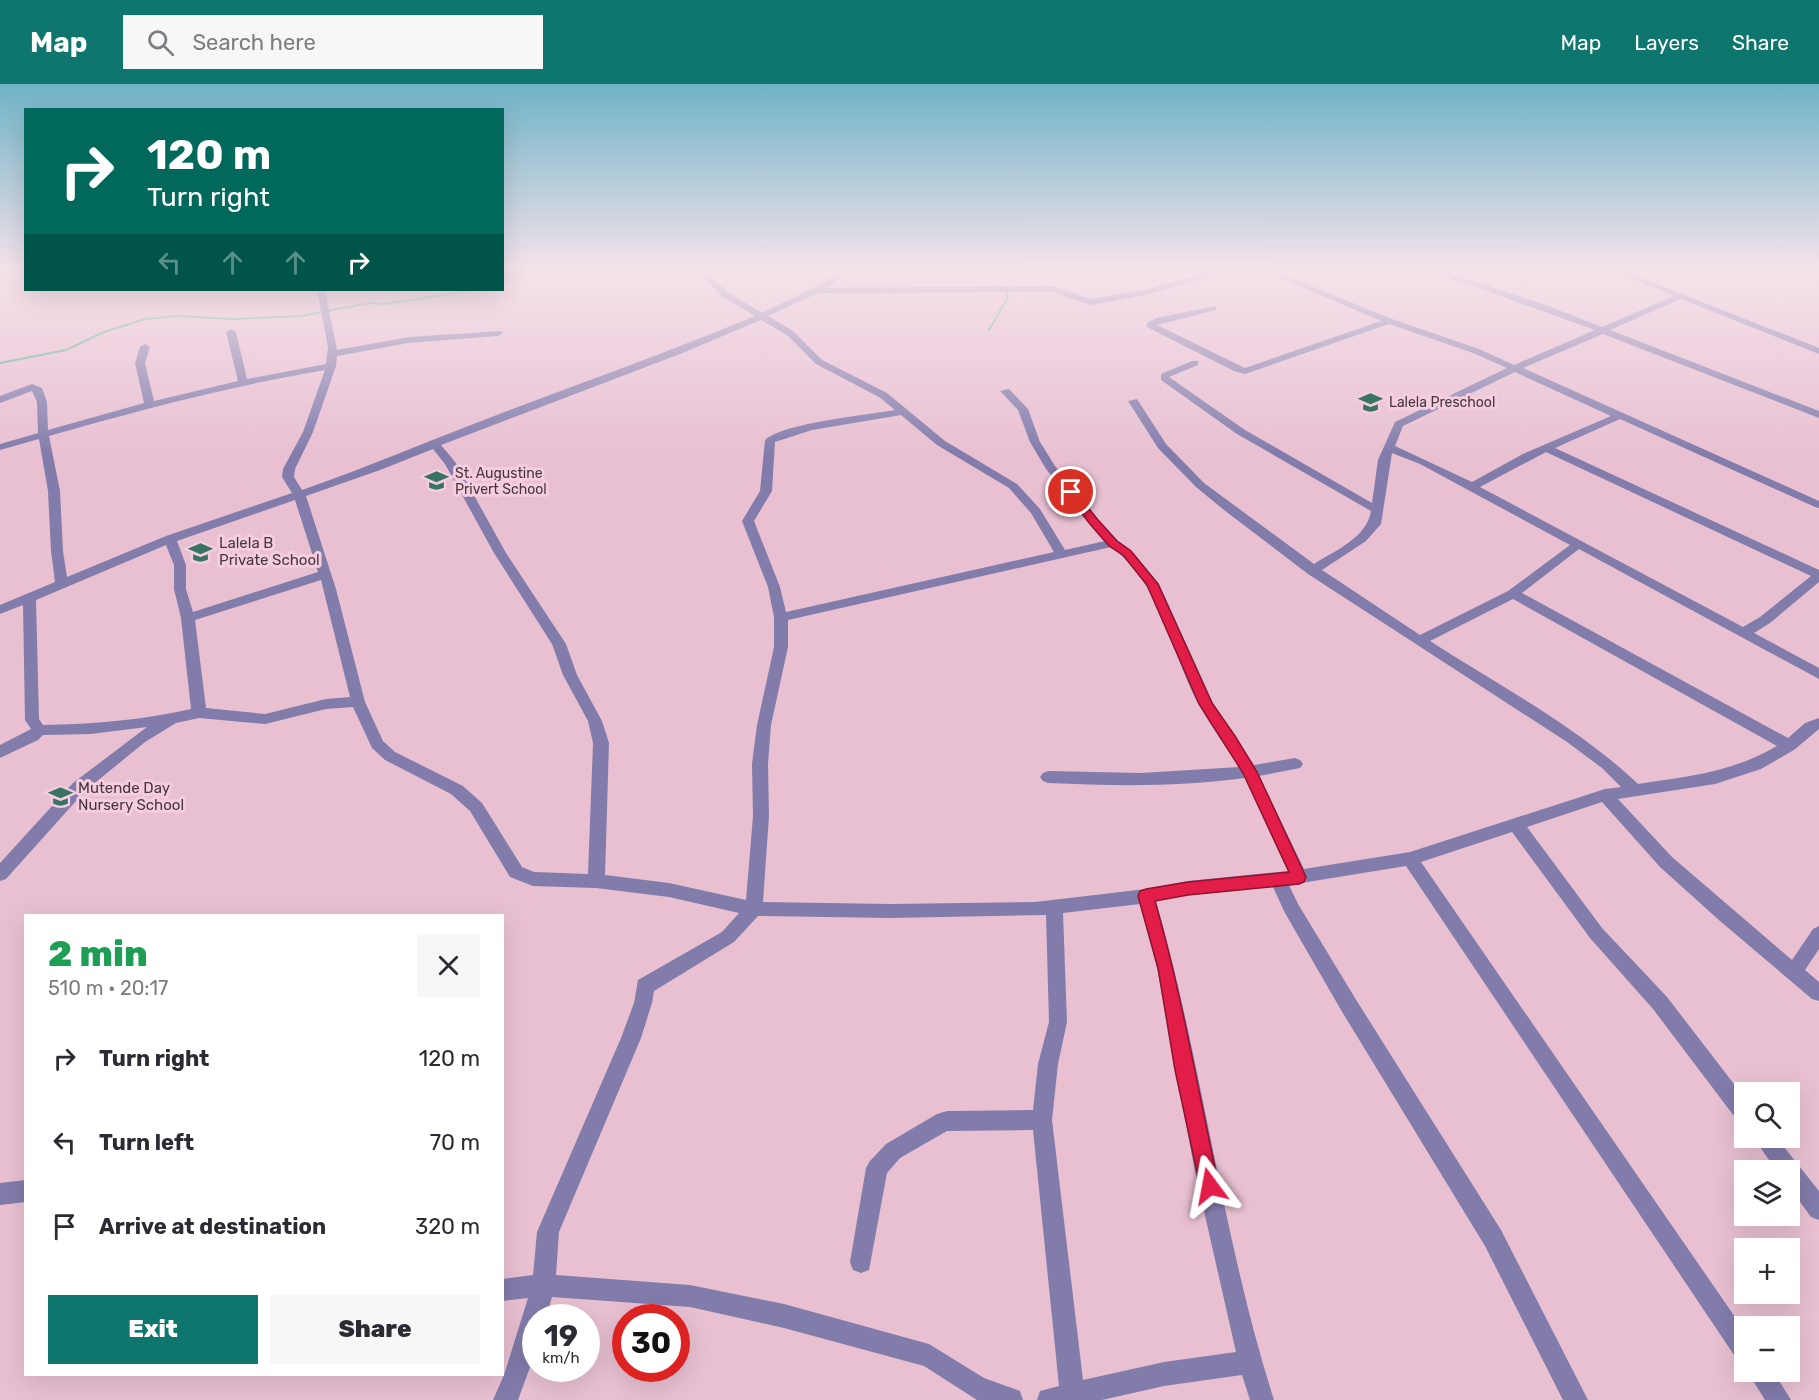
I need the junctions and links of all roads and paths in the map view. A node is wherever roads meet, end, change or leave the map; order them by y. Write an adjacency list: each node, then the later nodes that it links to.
1 (329, 331): 14 (street)
2 (726, 331): 27 (street)
3 (784, 331): 23 (street)
4 (1163, 331): 5 (street)
5 (1360, 331)
6 (1419, 331): 17 (street)
7 (1604, 331): 17 (street)
8 (1606, 331): 24 (street)
9 (1770, 331): 13 (street)
10 (231, 332): 18 (street)
11 (498, 333): 14 (street)
12 (145, 347): 22 (street)
13 (1819, 351)
14 (333, 354): 16 (street)
15 (1195, 363): 34 (street)
16 (331, 366): 18 (street); 32 (street)
17 (1515, 368): 25 (street); 29 (street)
18 (243, 382): 22 (street)
19 (1005, 391): 36 (street)
20 (0, 400): 26 (street)
21 (1133, 401): 39 (street)
22 (150, 405): 26 (street)
23 (905, 411): 38 (street); 46 (street)
24 (1819, 415)
25 (1619, 416): 30 (street); 33 (street)
26 (44, 434): 28 (street); 42 (street)
27 (435, 445): 32 (street); 67 (street)
28 (0, 447)
29 (1388, 447): 31 (street); 34 (street)
30 (1546, 448): 31 (street); 41 (street)
31 (1472, 487): 37 (street)
32 (300, 496): 35 (street); 40 (street)
33 (1819, 505)
34 (1376, 508): 39 (street)
35 (170, 539): 42 (street); 47 (street)
36 (1113, 543): 38 (street); 59 (street)
37 (1578, 544): 43 (street); 48 (street)
38 (1062, 555): 46 (street)
39 (1312, 571): 49 (street)
40 (325, 573): 47 (street); 51 (street)
41 (1819, 575): 48 (street)
42 (62, 584): 44 (street)
43 (1513, 594): 49 (street); 56 (street)
44 (29, 598): 45 (street); 55 (street)
45 (0, 609)
46 (781, 617): 70 (street)
47 (188, 618): 52 (street)
48 (1744, 633): 50 (street)
49 (1418, 641): 61 (street)
50 (1819, 674)
51 (358, 702): 52 (street); 67 (street)
52 (199, 712): 53 (street)
53 (172, 719): 55 (street); 65 (street)
54 (1819, 723): 56 (street)
55 (39, 730): 57 (street)
56 (1789, 746): 61 (street)
57 (0, 752)
58 (1295, 764): 59 (street)
59 (1250, 772): 60 (street); 66 (street)
60 (1047, 777)
61 (1634, 790): 62 (street)
62 (1605, 795): 63 (street); 72 (street)
63 (1516, 825): 64 (street); 74 (street)
64 (1410, 859): 66 (street); 85 (street)
65 (0, 874)
66 (1288, 878): 68 (street); 92 (street)
67 (596, 881): 70 (street)
68 (1146, 896): 69 (street); 86 (street)
69 (1054, 907): 70 (street); 75 (street)
70 (754, 909): 83 (street)
71 (1819, 934): 72 (street)
72 (1794, 972): 73 (street)
73 (1819, 993)
74 (1734, 1100)
75 (1042, 1120): 82 (street); 88 (street)
76 (1772, 1148): 77 (street)
77 (1781, 1160)
78 (1800, 1184): 81 (street)
79 (24, 1191): 80 (street)
80 (0, 1194)
81 (1819, 1209)
82 (861, 1262)
83 (544, 1285): 84 (street); 89 (street); 90 (street)
84 (504, 1290)
85 (1734, 1335)
86 (1250, 1362): 88 (street); 91 (street)
87 (1767, 1382): 93 (street)
88 (1060, 1397)
89 (505, 1400)
90 (1011, 1400)
91 (1262, 1400)
92 (1576, 1400)
93 (1779, 1400)

